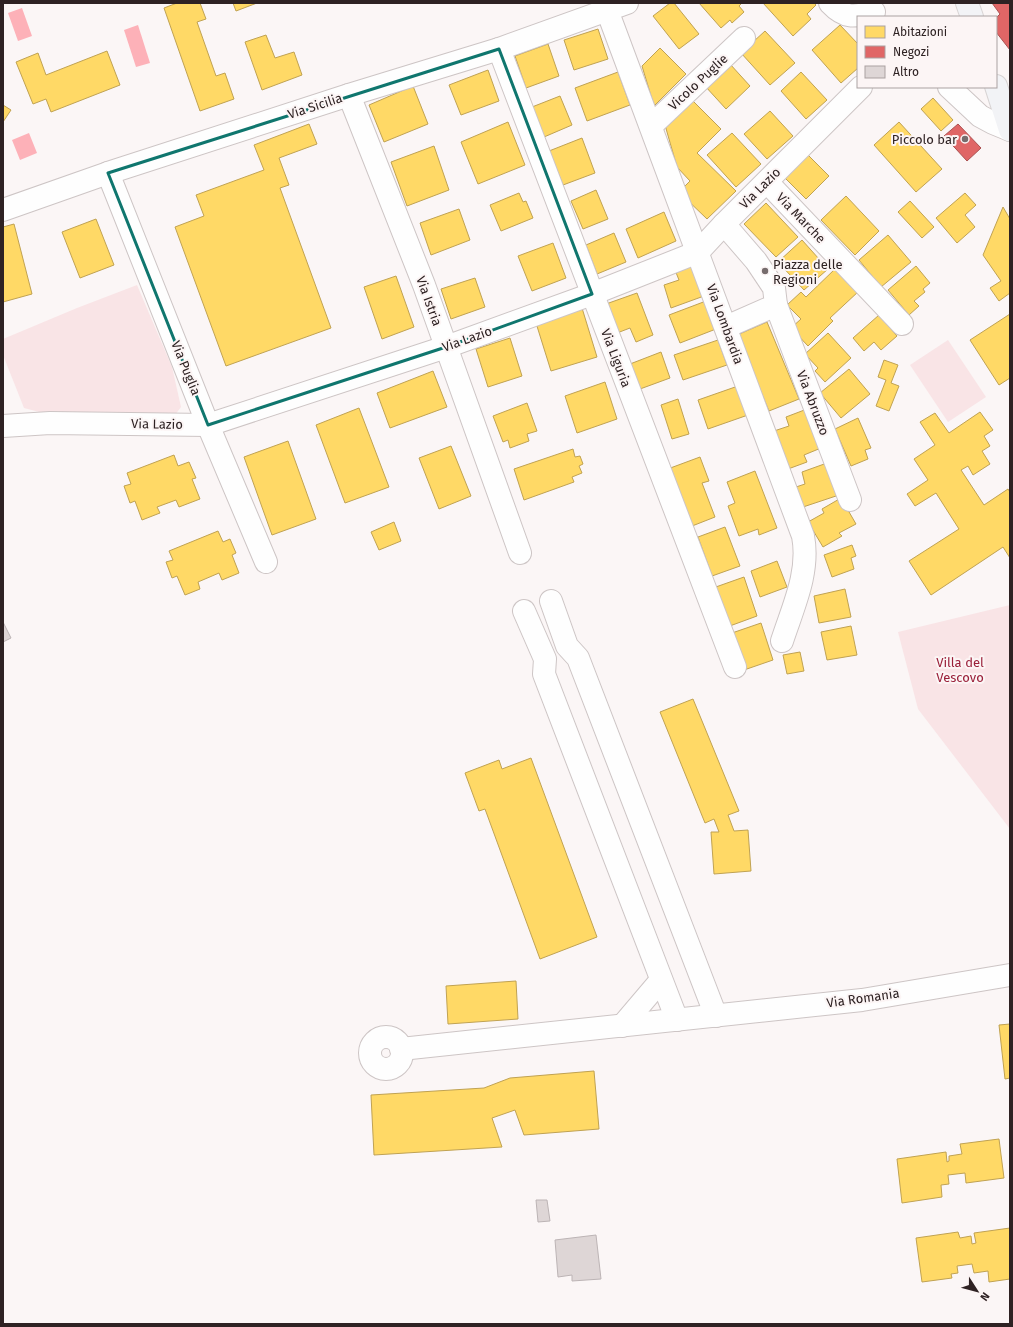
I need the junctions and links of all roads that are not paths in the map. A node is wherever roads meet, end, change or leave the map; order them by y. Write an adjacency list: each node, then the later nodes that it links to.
1 (830, 3): 4 (street)
2 (967, 3): 5 (main road)
3 (617, 6): 7 (street, Via Sicilia); 12 (street, Via Lombardia)
4 (872, 11)
5 (972, 16)
6 (744, 38): 12 (street, Vicolo Puglie)
7 (499, 49): 11 (street, Via Sicilia); 19 (street, Via Liguria)
8 (860, 88): 15 (street, Via Lazio)
9 (950, 88): 13 (street)
10 (997, 88): 13 (main road)
11 (349, 95): 14 (street, Via Sicilia); 23 (street, Via Istria)
12 (651, 126): 18 (street, Via Lombardia)
13 (1010, 130)
14 (108, 173): 16 (street, Via Sicilia); 24 (street, Via Puglia)
15 (766, 182): 17 (street, Via Lazio); 21 (street, Via Marche)
16 (3, 210)
17 (724, 224): 18 (street, Via Lazio); 20 (street)
18 (698, 252): 19 (street, Via Lazio); 22 (street, Via Lombardia)
19 (592, 294): 23 (street, Via Lazio); 32 (street, Via Liguria)
20 (776, 305): 22 (street); 26 (street, Via Abruzzo)
21 (902, 324)
22 (726, 327): 31 (street, Via Lombardia)
23 (446, 347): 24 (street, Via Lazio); 27 (street, Via Istria)
24 (208, 425): 25 (street, Via Lazio); 28 (street, Via Puglia)
25 (3, 426)
26 (850, 500)
27 (520, 553)
28 (266, 562)
29 (551, 601): 35 (street)
30 (524, 611): 34 (street)
31 (782, 641)
32 (734, 667)
33 (1010, 975): 35 (street, Via Romania)
34 (661, 980): 36 (street); 37 (street)
35 (716, 1016): 36 (street, Via Romania)
36 (677, 1020): 37 (street, Via Romania)
37 (622, 1026): 38 (street, Via Romania)
38 (401, 1049)

